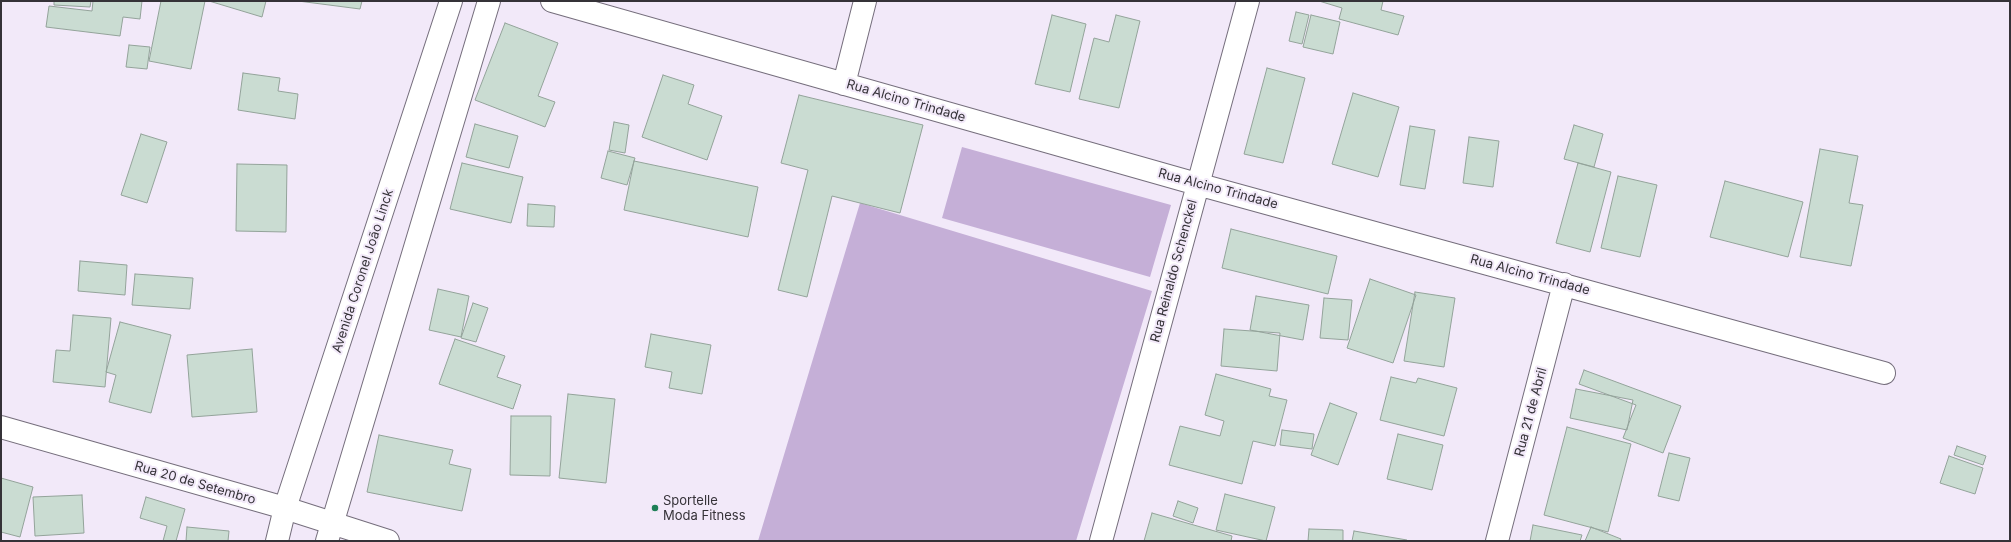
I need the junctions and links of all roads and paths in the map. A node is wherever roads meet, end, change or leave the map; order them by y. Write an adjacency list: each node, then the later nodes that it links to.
1 (451, 1): 11 (street, Avenida Coronel João Linck)
2 (489, 1): 12 (street)
3 (552, 1): 6 (street, Rua Alcino Trindade)
4 (865, 1): 6 (street)
5 (1248, 1): 7 (street, Rua Reinaldo Schenckel)
6 (844, 84): 7 (street, Rua Alcino Trindade)
7 (1197, 184): 8 (street, Rua Alcino Trindade); 15 (street, Rua Reinaldo Schenckel)
8 (1564, 284): 9 (street, Rua Alcino Trindade); 16 (street, Rua 21 de Abril)
9 (1884, 373)
10 (1, 428): 11 (street, Rua 20 de Setembro)
11 (285, 508): 12 (street, Rua 20 de Setembro); 13 (street, Avenida Coronel João Linck)
12 (330, 532): 14 (street, Rua 20 de Setembro)
13 (277, 541)
14 (388, 541)
15 (1101, 541)
16 (1497, 541)

